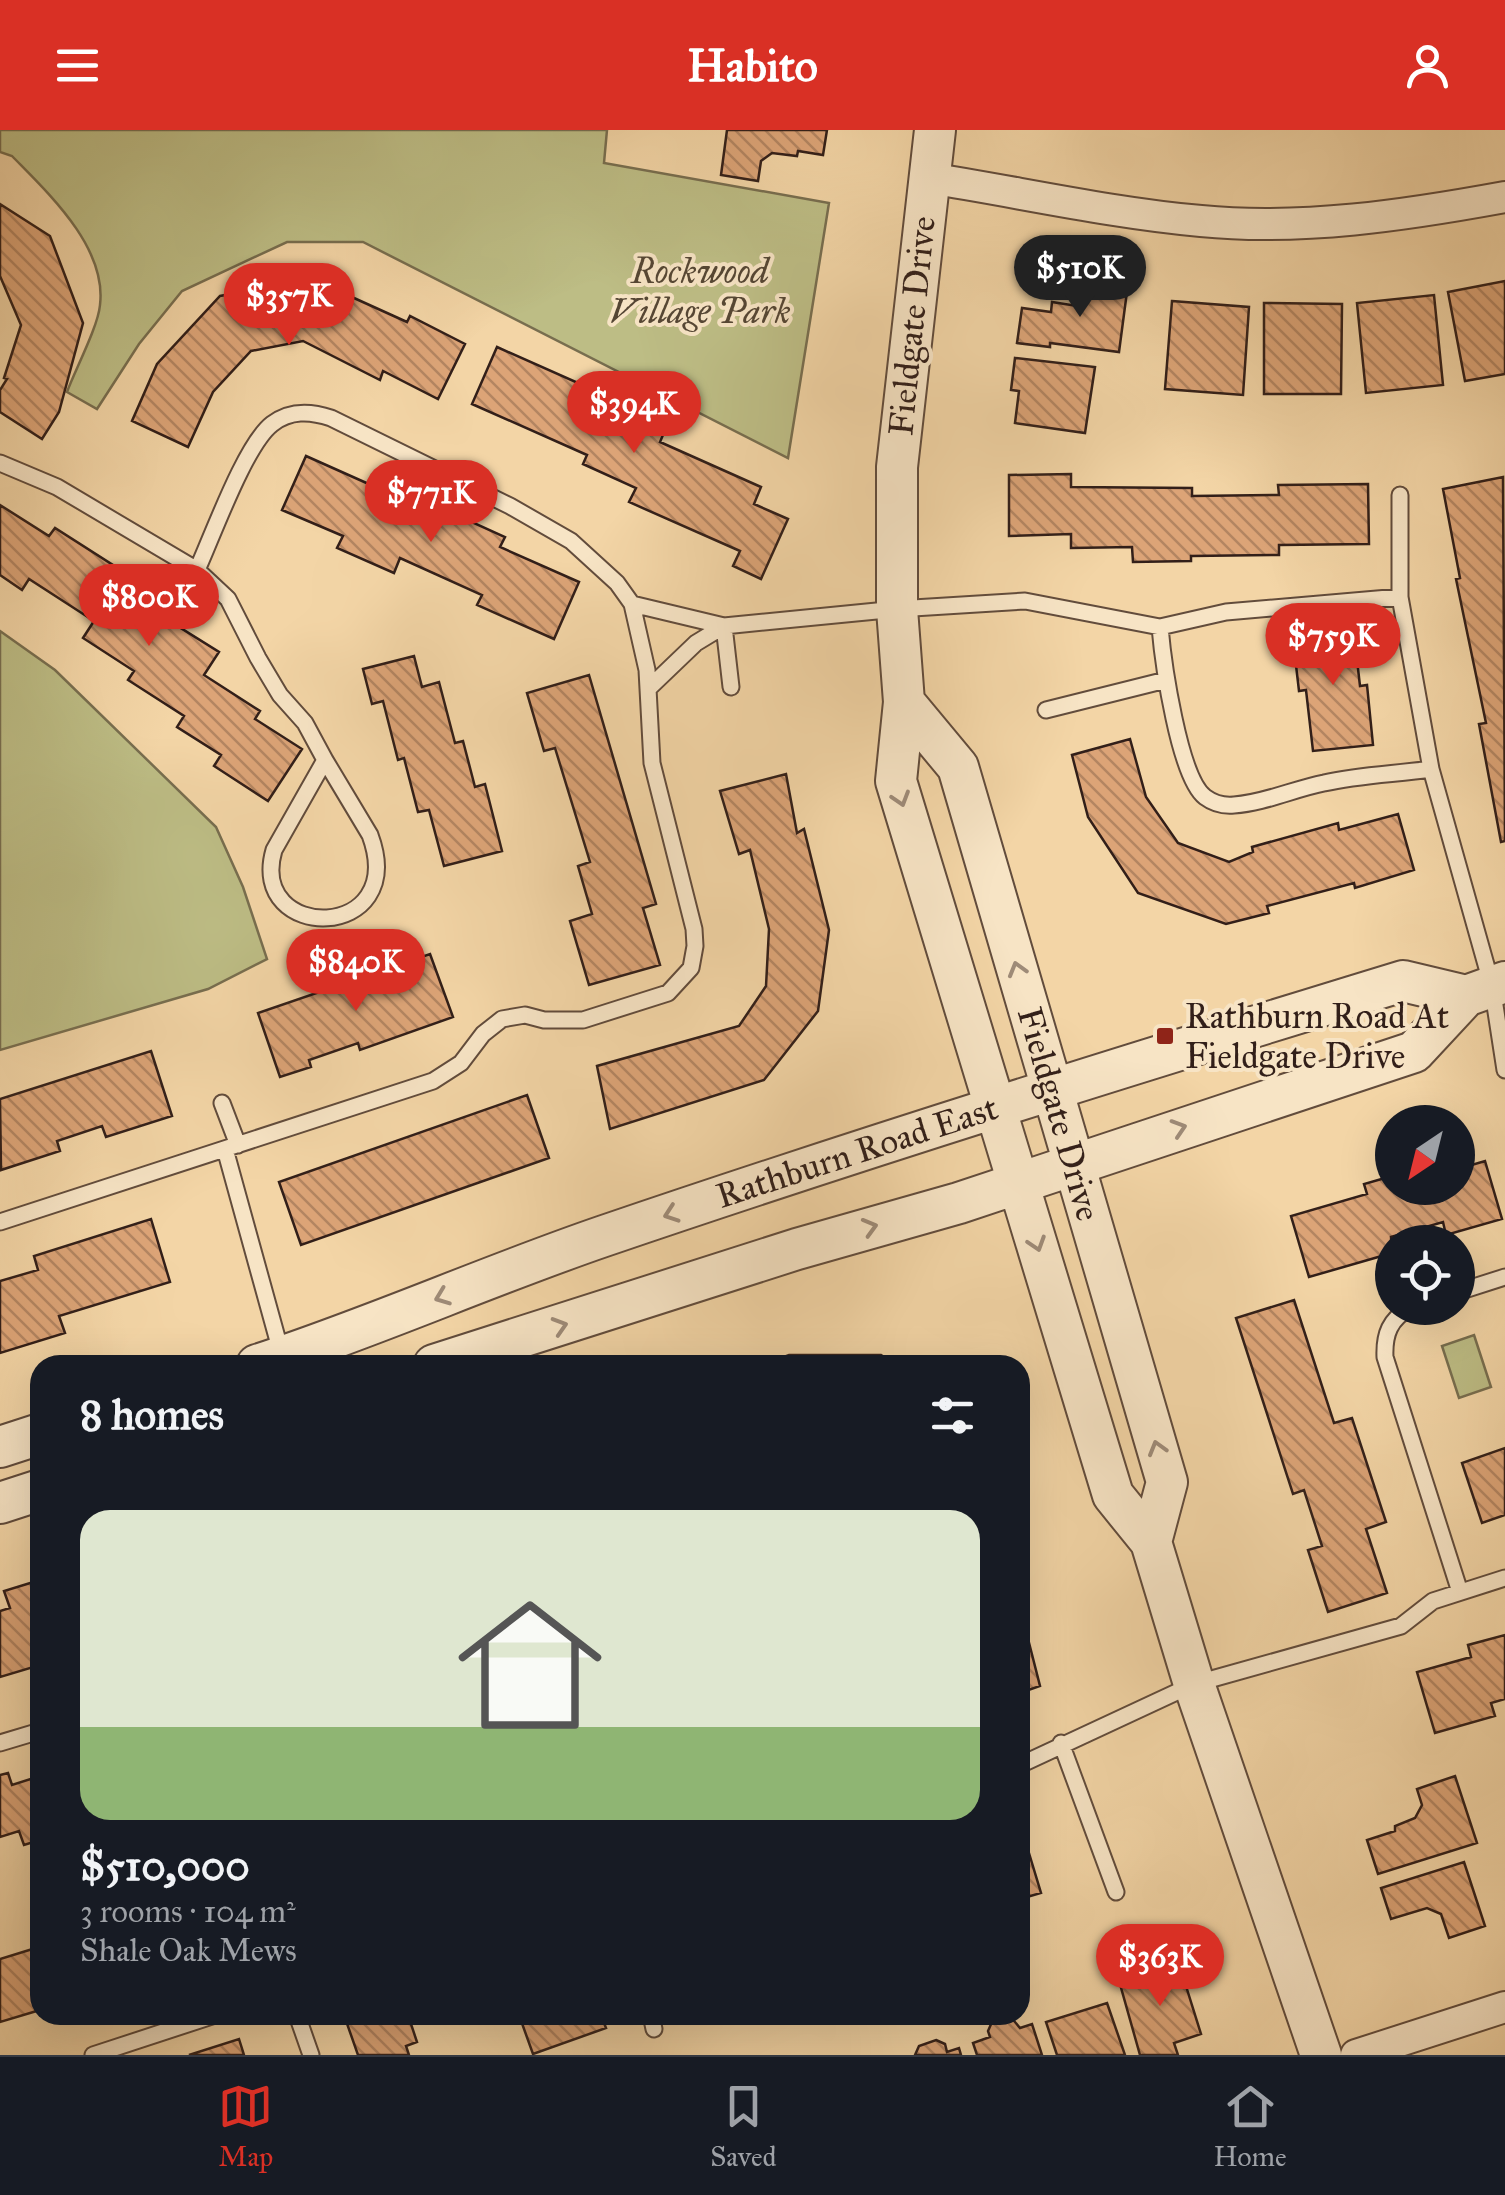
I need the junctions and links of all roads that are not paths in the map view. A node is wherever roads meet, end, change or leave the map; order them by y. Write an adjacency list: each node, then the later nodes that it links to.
1 (935, 130): 2 (street, Fieldgate Drive)
2 (929, 178): 3 (street); 9 (street, Fieldgate Drive)
3 (1505, 198)
4 (0, 462): 6 (lane)
5 (1400, 495): 7 (lane)
6 (197, 570): 8 (lane); 17 (lane)
7 (1400, 597): 11 (lane); 18 (lane)
8 (632, 604): 10 (lane); 14 (lane)
9 (898, 609): 10 (lane); 11 (lane); 15 (street, Fieldgate Drive)
10 (724, 626): 13 (lane); 14 (lane)
11 (1160, 627): 12 (lane)
12 (1166, 680): 16 (lane); 18 (lane)
13 (731, 686)
14 (648, 689): 24 (lane)
15 (904, 702): 21 (street, Fieldgate Drive, one-way to 15); 23 (street, Fieldgate Drive, one-way to 23)
16 (1046, 710)
17 (324, 760): 17 (lane)
18 (1431, 770): 19 (lane)
19 (1488, 988): 20 (lane); 21 (street, Rathburn Road East); 25 (street, Rathburn Road East, one-way to 19)
20 (1505, 1070)
21 (1052, 1089): 23 (street, Rathburn Road East); 25 (street, Fieldgate Drive)
22 (222, 1103): 24 (lane)
23 (995, 1106): 26 (street, Fieldgate Drive); 32 (street, Rathburn Road East, one-way to 32)
24 (231, 1147): 27 (lane); 31 (lane)
25 (1074, 1164): 26 (street, Rathburn Road East); 38 (street, Fieldgate Drive, one-way to 25)
26 (1018, 1182): 33 (street, Rathburn Road East, one-way to 26); 38 (street, Fieldgate Drive, one-way to 38)
27 (0, 1222)
28 (1505, 1277): 29 (lane)
29 (1475, 1287)
30 (1391, 1325): 40 (lane)
31 (273, 1355)
32 (292, 1355)
33 (465, 1355)
34 (30, 1437): 35 (street)
35 (0, 1447)
36 (30, 1493): 37 (street)
37 (0, 1503)
38 (1151, 1542): 41 (street, Fieldgate Drive)
39 (1505, 1578): 40 (lane)
40 (1460, 1592): 41 (lane)
41 (1194, 1684): 44 (lane); 52 (street, Fieldgate Drive)
42 (30, 1734): 43 (lane)
43 (0, 1743)
44 (1061, 1743): 45 (lane); 46 (lane)
45 (1030, 1759)
46 (1116, 1892)
47 (1505, 2007): 53 (street)
48 (184, 2025): 50 (lane)
49 (301, 2025): 51 (lane)
50 (93, 2055)
51 (311, 2055)
52 (1321, 2055)
53 (1356, 2055)

